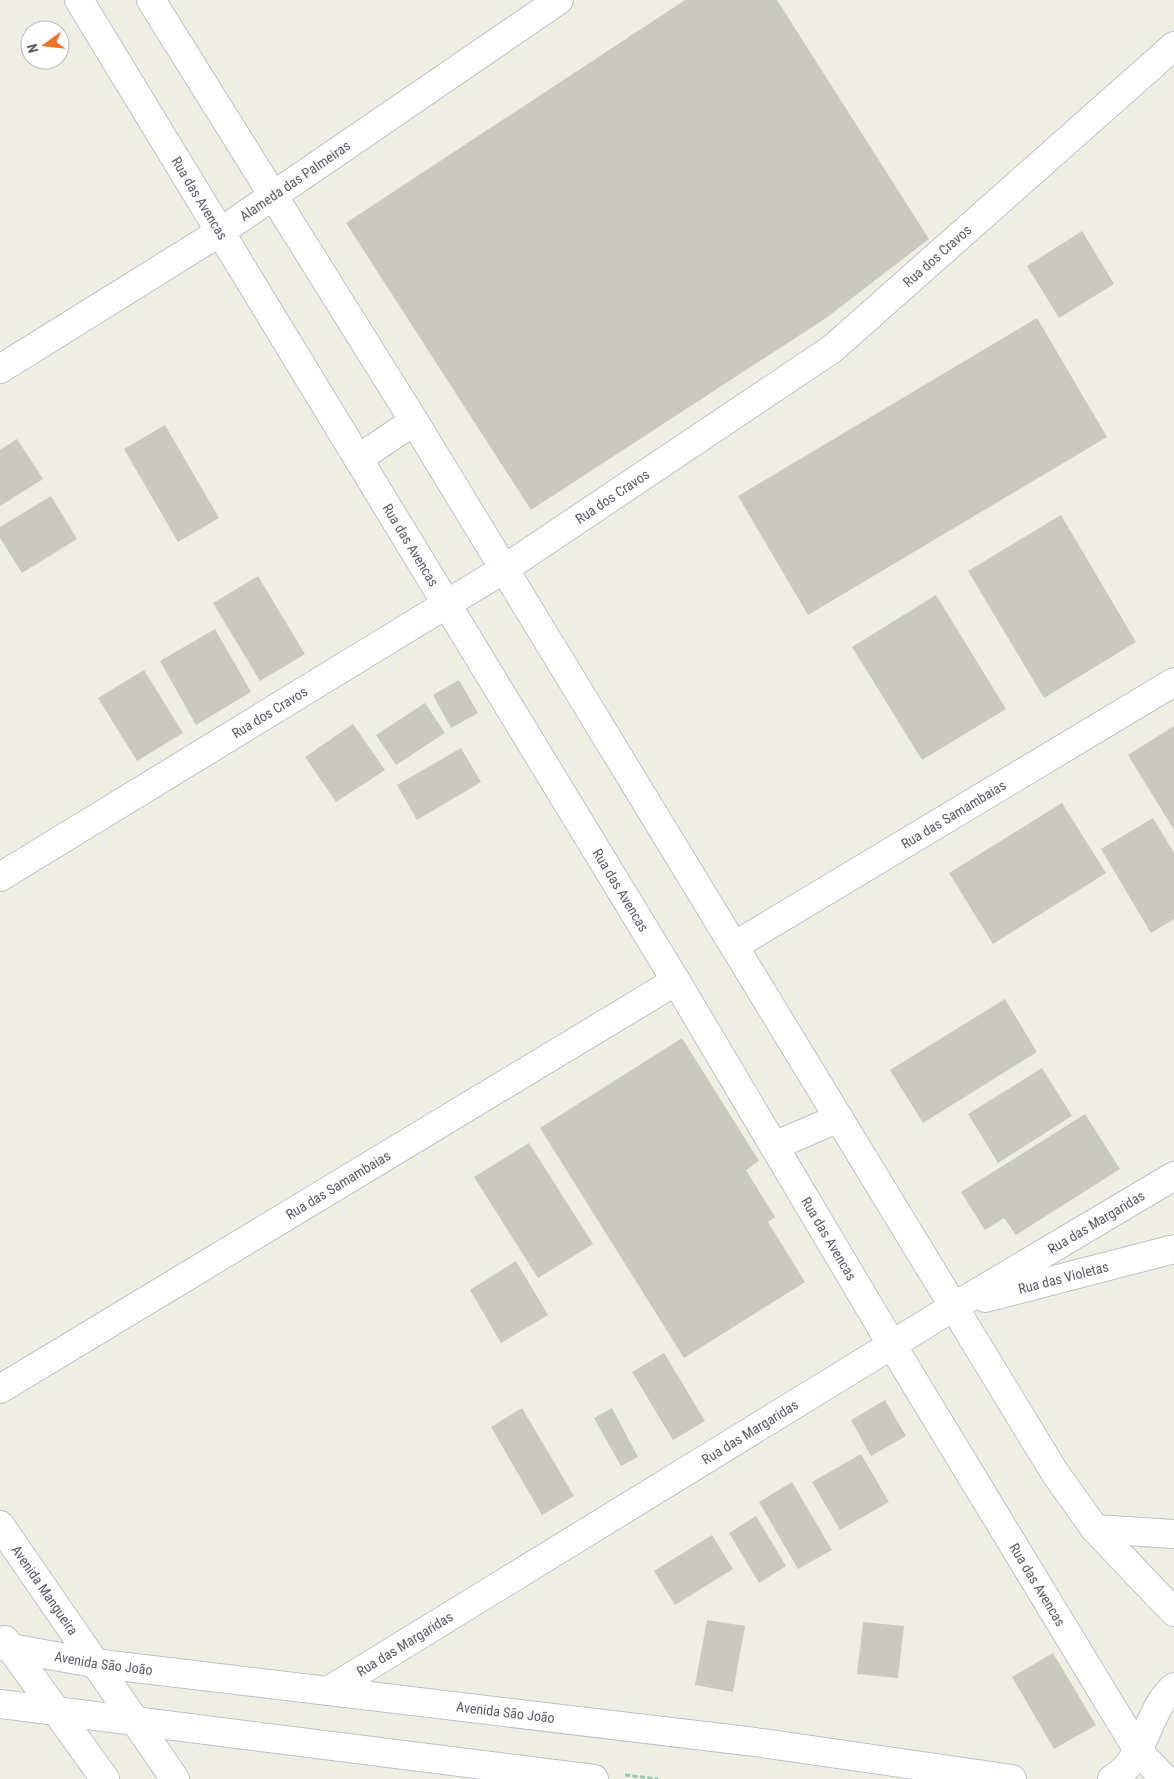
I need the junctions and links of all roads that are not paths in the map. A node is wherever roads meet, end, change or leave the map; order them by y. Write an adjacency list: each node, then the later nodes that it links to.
1 (79, 0): 6 (street, Rua das Avencas)
2 (151, 0): 5 (street)
3 (559, 0): 5 (street, Alameda das Palmeiras)
4 (1174, 46): 10 (street, Rua dos Cravos)
5 (274, 195): 6 (street, Alameda das Palmeiras); 8 (street)
6 (220, 232): 7 (street, Alameda das Palmeiras); 9 (street, Rua das Avencas)
7 (0, 369)
8 (414, 421): 9 (street); 10 (street)
9 (358, 459): 11 (street, Rua das Avencas)
10 (504, 569): 11 (street, Rua dos Cravos); 14 (street)
11 (448, 604): 13 (street, Rua dos Cravos); 15 (street, Rua das Avencas)
12 (1174, 682): 14 (street, Rua das Samambaias)
13 (0, 877)
14 (734, 946): 16 (street)
15 (676, 981): 17 (street, Rua das Avencas); 22 (street, Rua das Samambaias)
16 (839, 1118): 17 (street); 20 (street)
17 (774, 1146): 21 (street, Rua das Avencas)
18 (1174, 1176): 20 (street, Rua das Margaridas)
19 (1174, 1249): 20 (street, Rua das Violetas)
20 (954, 1306): 21 (street, Rua das Margaridas); 24 (street)
21 (892, 1345): 30 (street, Rua das Margaridas); 34 (street, Rua das Avencas)
22 (0, 1389)
23 (0, 1525): 28 (street, Avenida Mangueira)
24 (1095, 1529): 25 (street); 26 (street)
25 (1174, 1534)
26 (1174, 1612)
27 (4, 1642): 28 (street, Avenida São João); 32 (street)
28 (93, 1662): 30 (street, Avenida São João); 33 (street, Avenida Mangueira)
29 (1174, 1687): 34 (street)
30 (328, 1691): 38 (street, Avenida São João)
31 (0, 1704): 32 (street)
32 (57, 1712): 33 (street); 35 (street)
33 (135, 1722): 36 (street, Avenida Mangueira); 37 (street)
34 (1139, 1752): 39 (street); 40 (street, Rua das Avencas)
35 (105, 1779)
36 (175, 1779)
37 (594, 1779)
38 (1012, 1779)
39 (1112, 1779)
40 (1166, 1779)

